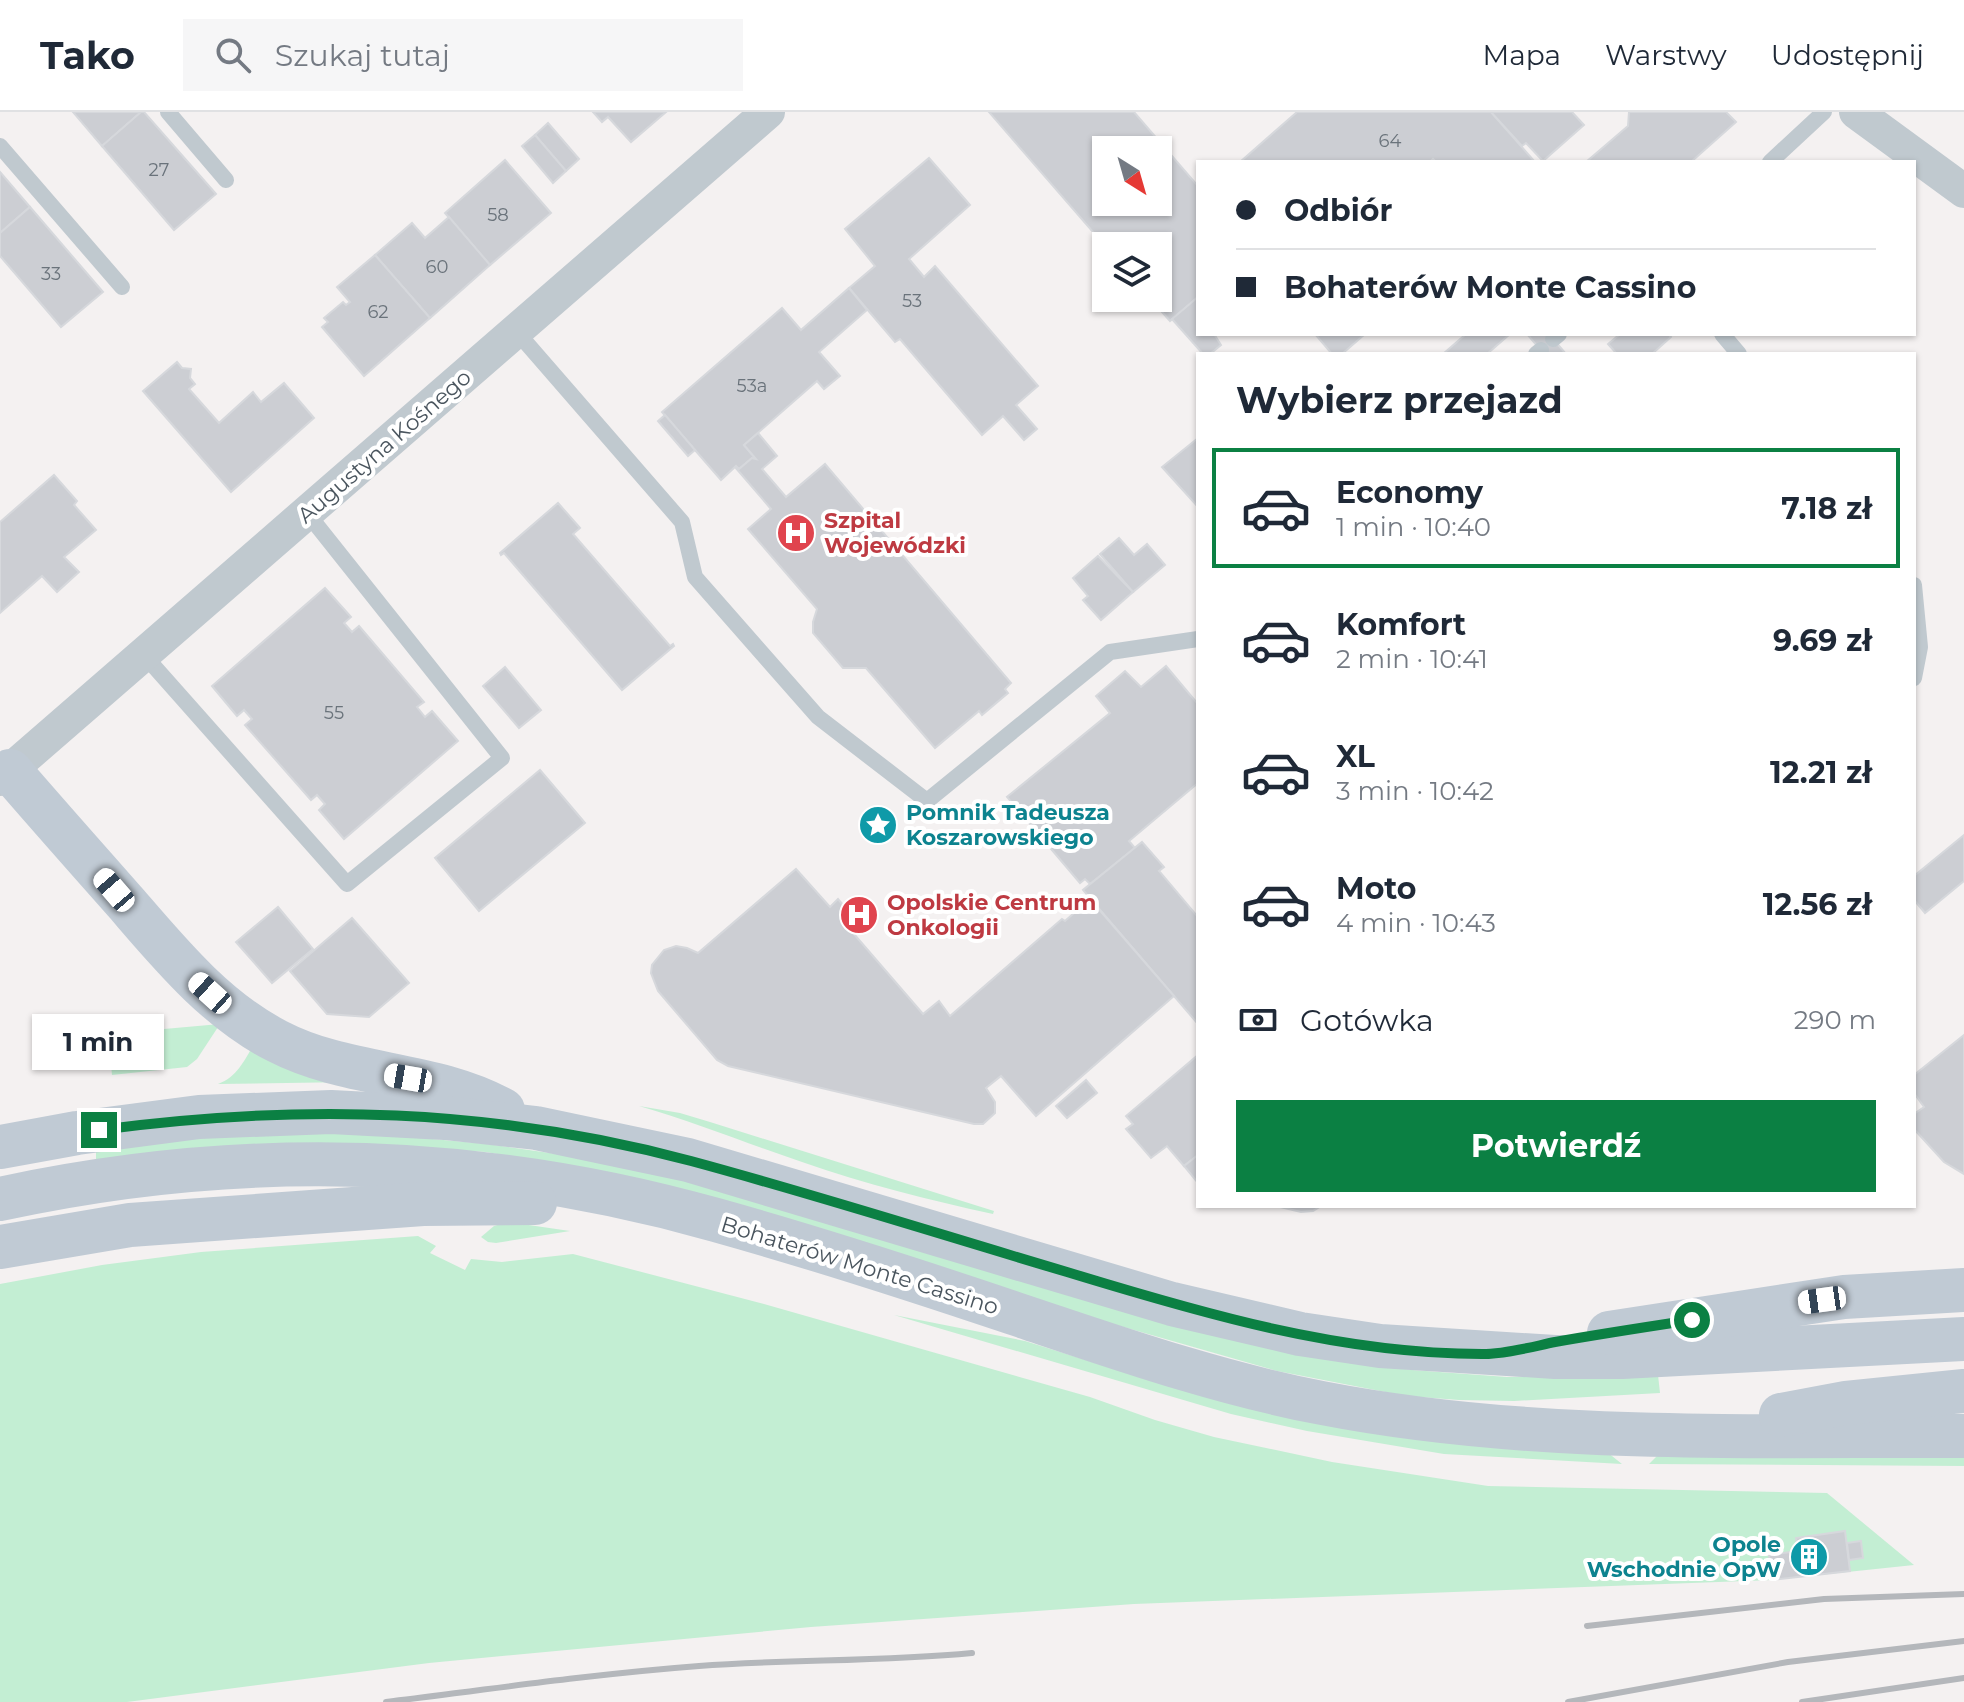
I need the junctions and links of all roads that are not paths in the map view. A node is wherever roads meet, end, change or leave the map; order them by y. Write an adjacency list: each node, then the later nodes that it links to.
1 (168, 112): 7 (lane)
2 (768, 112): 10 (street, Augustyna Kośnego)
3 (1824, 112): 6 (lane)
4 (1856, 112): 8 (street)
5 (0, 146): 9 (lane)
6 (1772, 160)
7 (226, 180)
8 (1964, 191)
9 (122, 287)
10 (516, 331): 13 (street, Augustyna Kośnego); 15 (lane)
11 (1724, 336): 12 (lane)
12 (1737, 352)
13 (307, 513): 16 (street, Augustyna Kośnego); 16 (lane)
14 (1916, 606): 17 (lane)
15 (1196, 641)
16 (144, 655): 18 (street, Augustyna Kośnego)
17 (1916, 668)
18 (5, 775): 19 (main road)
19 (536, 1128): 20 (main road); 26 (main road)
20 (0, 1147)
21 (620, 1195): 22 (main road, Bohaterów Monte Cassino); 23 (main road); 28 (main road, Bohaterów Monte Cassino)
22 (0, 1199)
23 (0, 1247)
24 (1964, 1290): 26 (main road)
25 (1964, 1339): 26 (main road)
26 (1487, 1354)
27 (1964, 1391): 28 (main road)
28 (1713, 1435): 29 (main road, Bohaterów Monte Cassino)
29 (1964, 1436)

